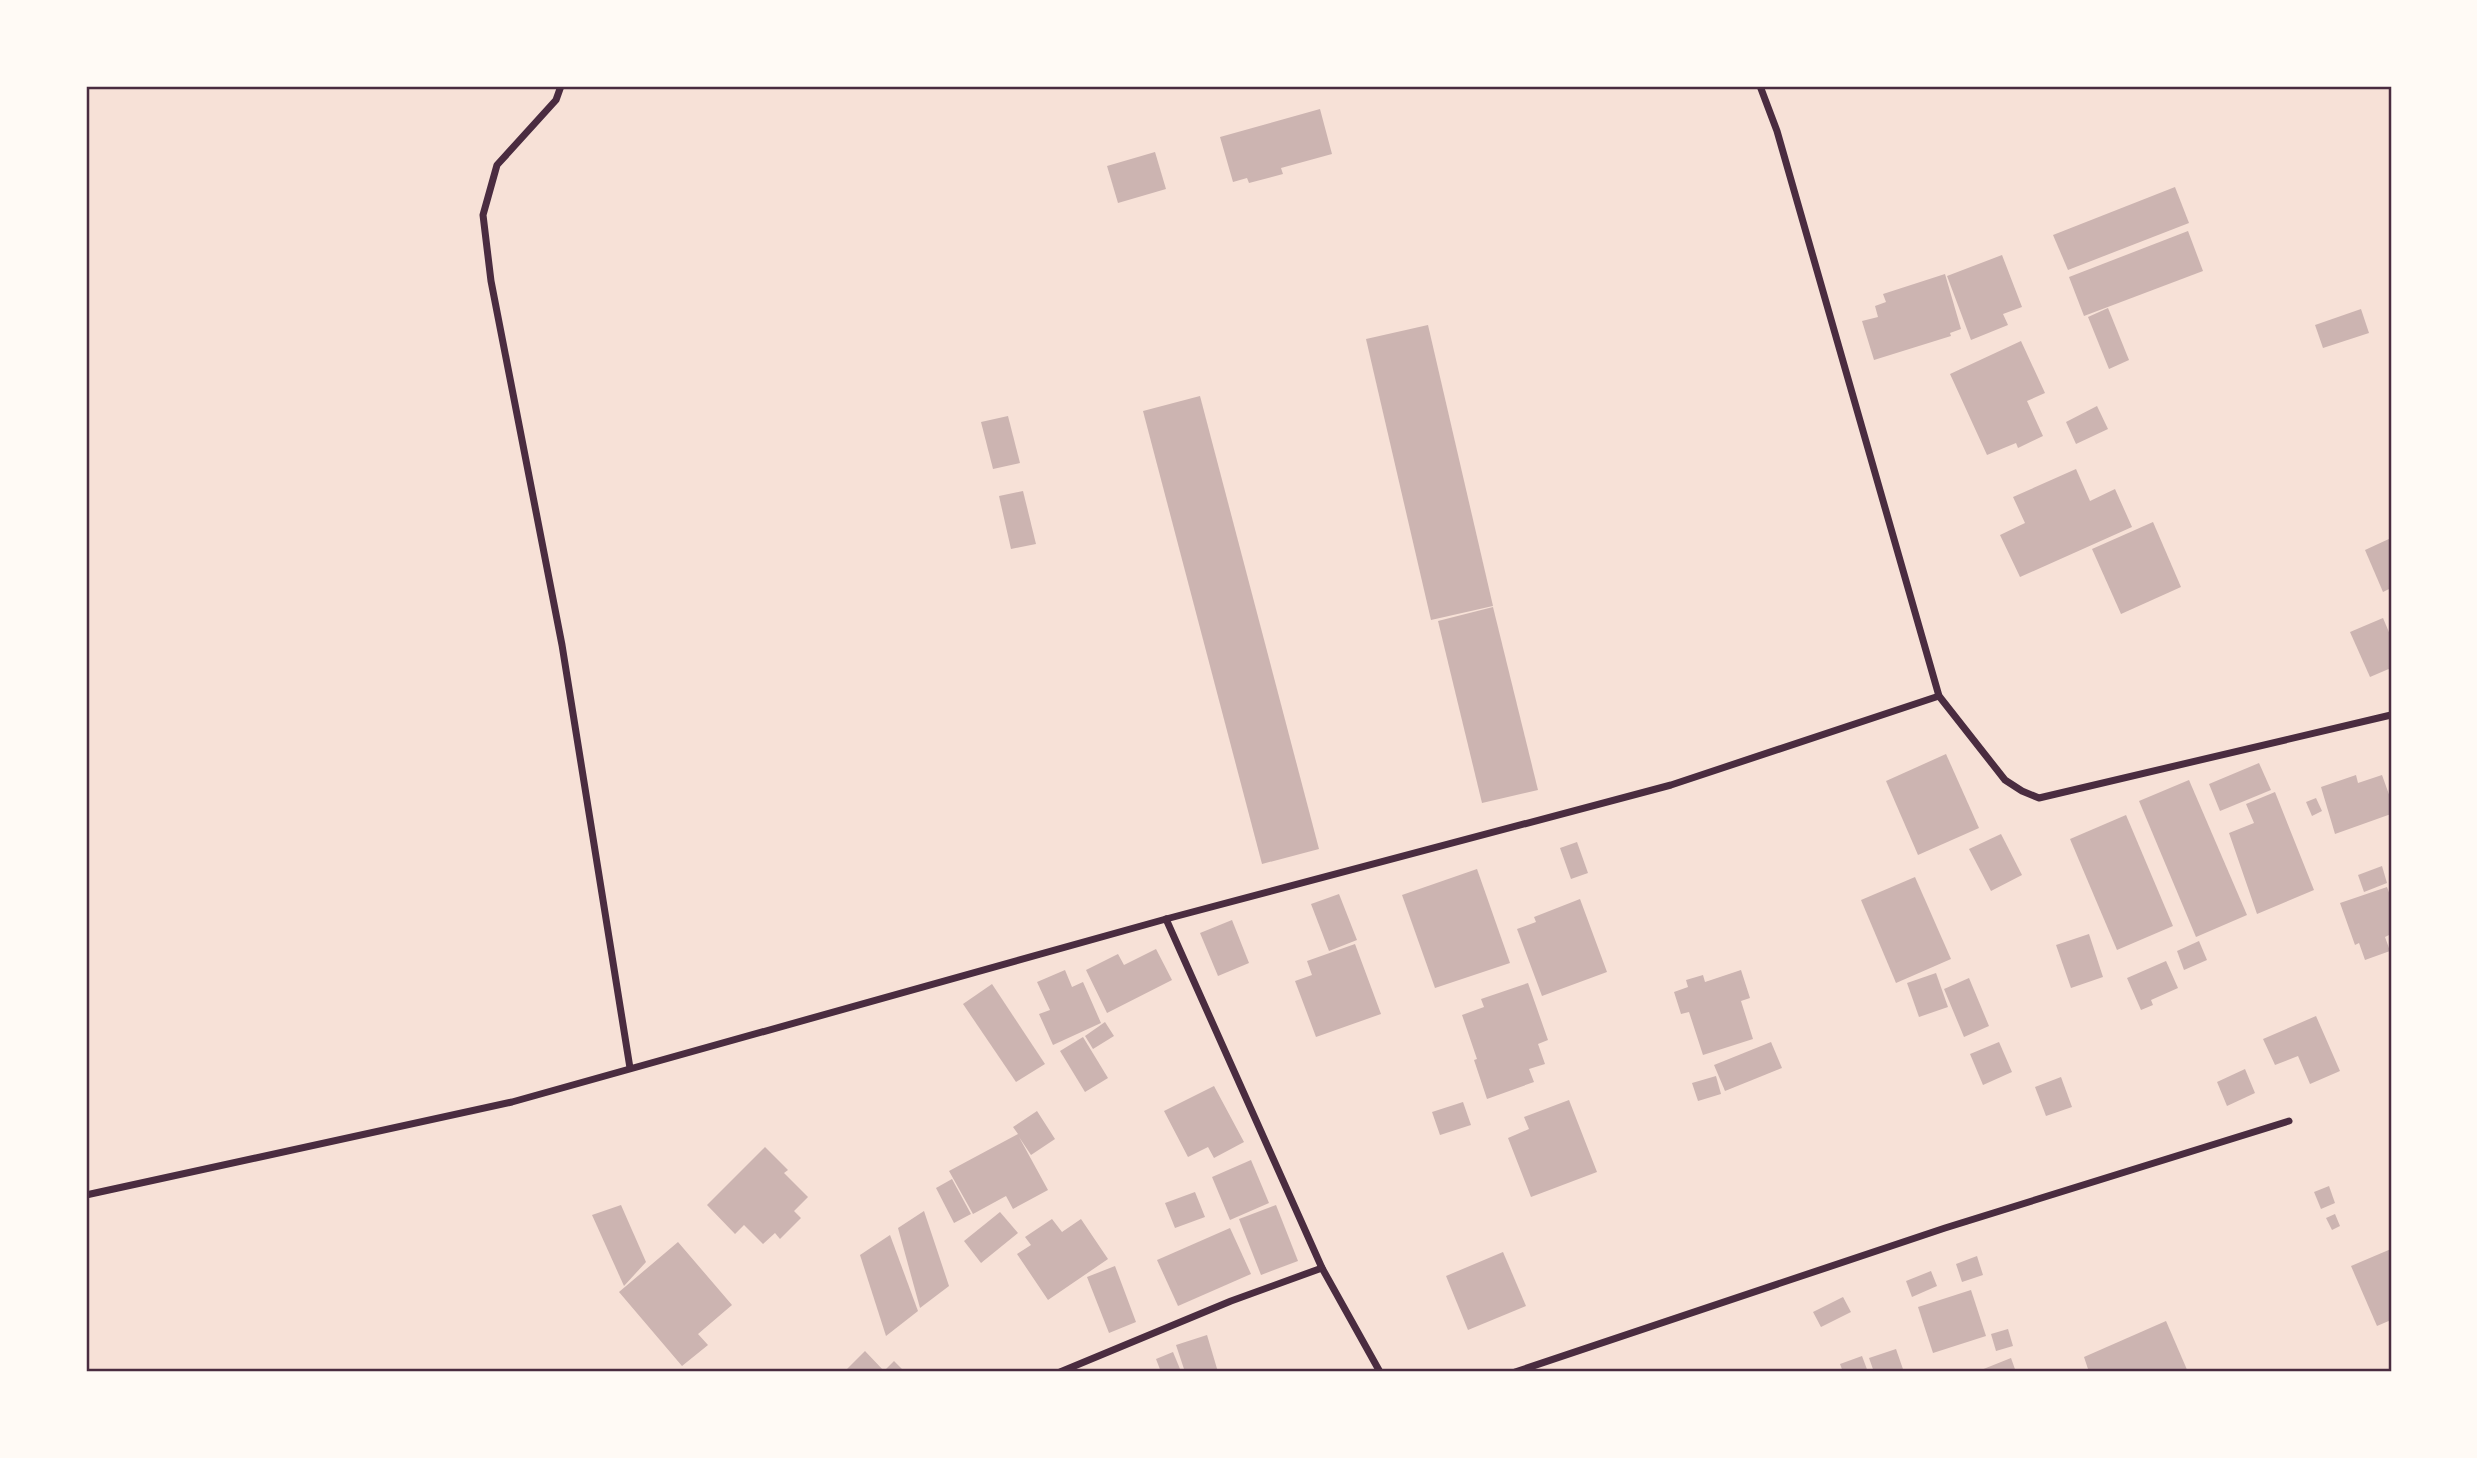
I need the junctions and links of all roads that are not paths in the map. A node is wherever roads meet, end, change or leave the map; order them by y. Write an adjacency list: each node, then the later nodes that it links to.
1 (561, 86): 6 (street)
2 (1760, 86): 3 (street)
3 (1939, 696): 4 (street); 5 (street)
4 (2391, 715)
5 (1166, 919): 6 (street); 9 (street)
6 (630, 1068): 8 (street)
7 (2289, 1121): 12 (street)
8 (86, 1195)
9 (1322, 1268): 10 (street); 11 (street)
10 (1060, 1372)
11 (1380, 1372)
12 (1515, 1372)

